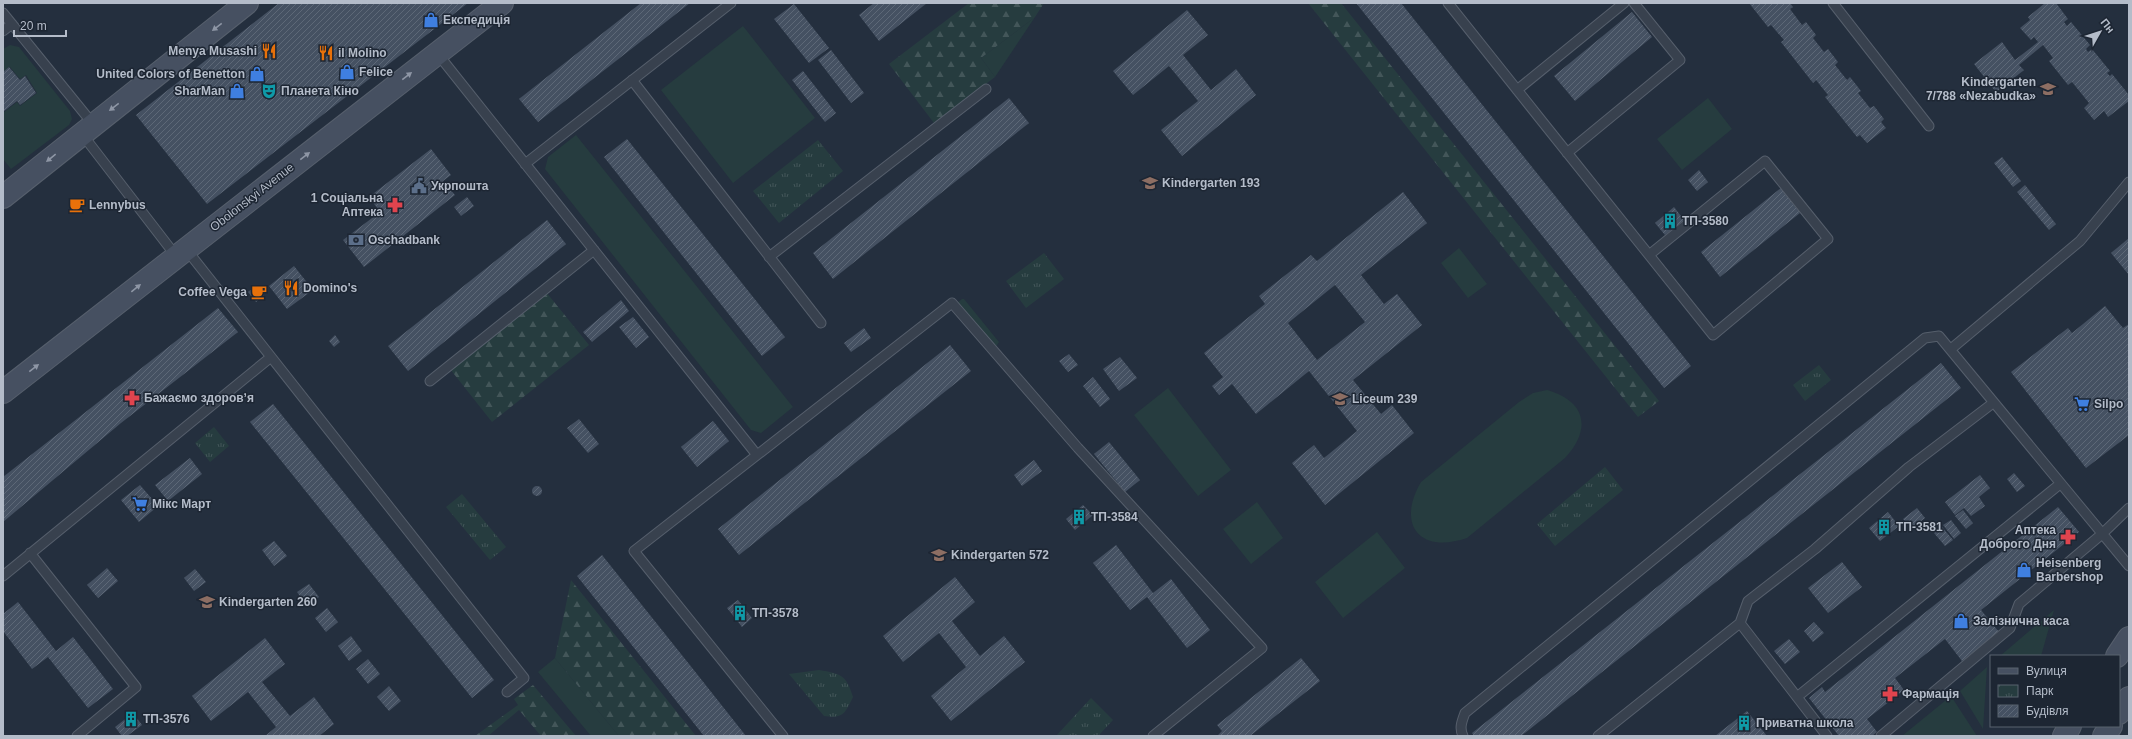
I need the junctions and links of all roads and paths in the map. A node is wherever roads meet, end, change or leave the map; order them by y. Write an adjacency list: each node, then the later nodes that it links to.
1 (247, 3): 16 (main road, one-way to 16)
2 (502, 3): 11 (main road, Obolonskyi Avenue)
3 (731, 3): 12 (lane)
4 (1448, 3): 14 (lane)
5 (1624, 3): 14 (lane)
6 (1634, 3): 17 (lane)
7 (1833, 3): 15 (lane)
8 (3, 13): 9 (lane)
9 (12, 24): 10 (lane); 16 (lane)
10 (3, 31)
11 (437, 53): 18 (lane); 22 (main road, Obolonskyi Avenue, one-way to 11)
12 (632, 80): 18 (lane); 24 (lane)
13 (986, 89): 24 (lane)
14 (1517, 90): 17 (lane)
15 (1929, 126)
16 (87, 129): 20 (main road, one-way to 20); 22 (lane)
17 (1567, 153): 23 (lane)
18 (525, 164): 21 (lane)
19 (2129, 182): 26 (lane)
20 (3, 197)
21 (594, 250): 28 (lane); 31 (lane)
22 (181, 252): 27 (lane); 29 (main road, Obolonskyi Avenue, one-way to 22)
23 (1649, 255): 23 (lane)
24 (769, 257): 25 (lane)
25 (821, 324)
26 (1951, 349): 30 (lane); 50 (lane)
27 (271, 357): 35 (lane); 41 (lane)
28 (430, 381)
29 (3, 392)
30 (1993, 403): 32 (lane); 38 (lane)
31 (757, 455): 48 (lane); 49 (lane)
32 (2060, 484): 34 (lane); 42 (lane)
33 (2129, 508): 34 (lane)
34 (2102, 534): 36 (lane); 53 (lane)
35 (30, 553): 37 (lane); 47 (lane)
36 (2129, 566)
37 (3, 576)
38 (1740, 623): 42 (lane); 51 (lane)
39 (2129, 638): 40 (main road)
40 (2118, 655)
41 (507, 692)
42 (1797, 697): 52 (lane)
43 (2129, 698): 44 (main road)
44 (2120, 712)
45 (2069, 727): 54 (main road)
46 (2110, 727): 55 (main road)
47 (77, 736)
48 (783, 736)
49 (1153, 736)
50 (1463, 736)
51 (1598, 736)
52 (1827, 736)
53 (1881, 736)
54 (2064, 736)
55 (2104, 736)

